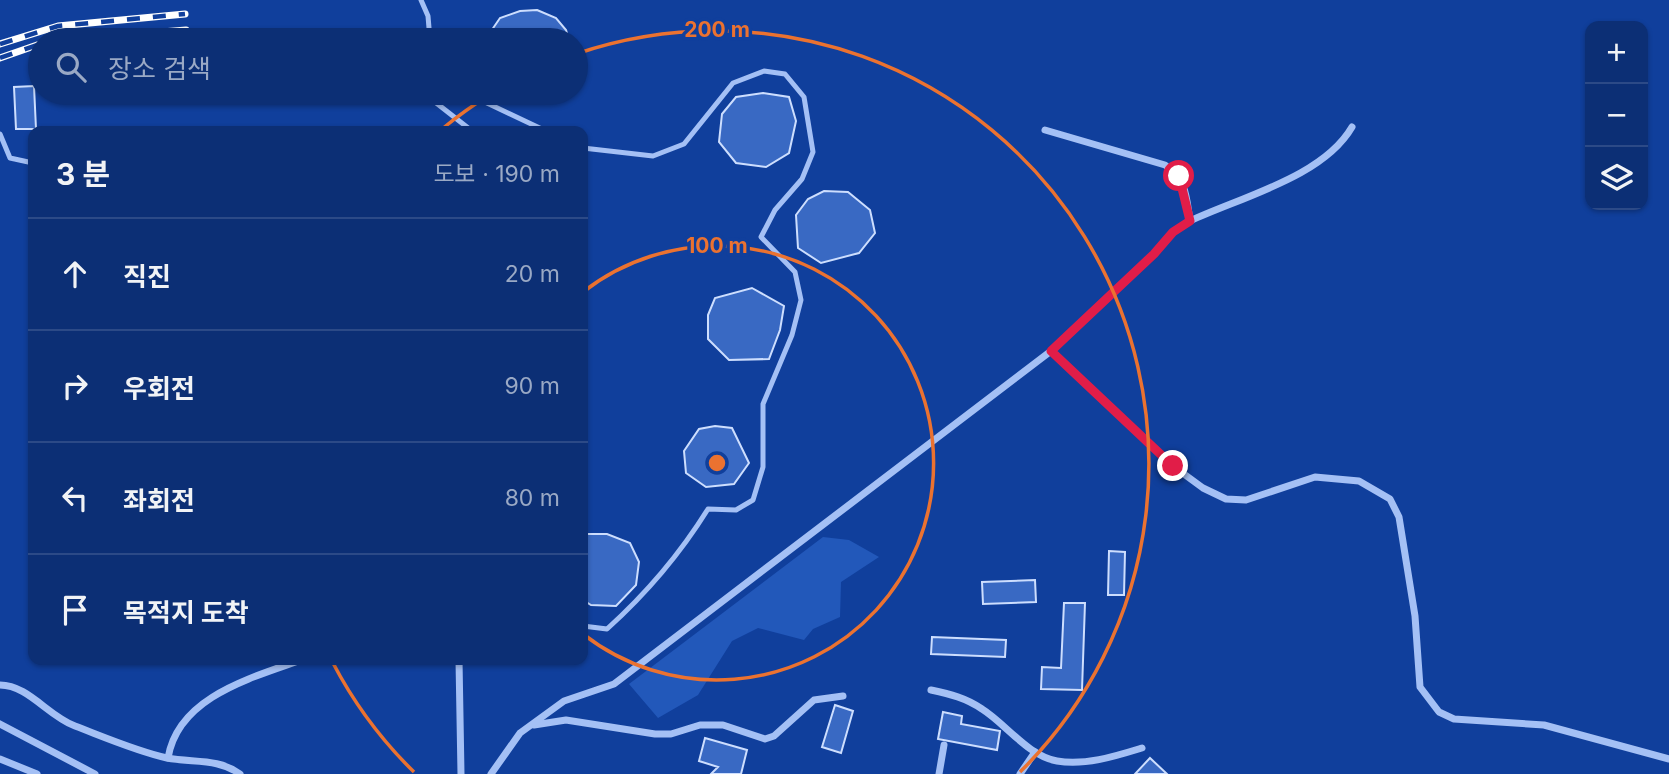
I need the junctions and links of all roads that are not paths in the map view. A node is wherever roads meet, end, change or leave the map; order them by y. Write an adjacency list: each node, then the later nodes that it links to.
1 (421, 0): 2 (lane)
2 (429, 28)
3 (439, 105): 5 (lane)
4 (491, 105): 6 (lane)
5 (466, 126)
6 (535, 126)
7 (1352, 127): 12 (street)
8 (1045, 130): 12 (street)
9 (0, 134): 11 (lane)
10 (588, 149): 14 (lane)
11 (28, 162)
12 (1190, 221): 13 (street)
13 (1051, 351): 21 (street); 27 (street)
14 (588, 626)
15 (288, 665): 25 (street)
16 (459, 665): 31 (street)
17 (0, 685): 25 (street)
18 (931, 690): 24 (street)
19 (843, 696): 21 (street)
20 (0, 724): 29 (street)
21 (531, 725): 32 (street)
22 (944, 745): 33 (street)
23 (1142, 748): 24 (street)
24 (1035, 752): 34 (street)
25 (168, 758): 30 (street)
26 (0, 759): 28 (street)
27 (1669, 759)
28 (37, 774)
29 (95, 774)
30 (240, 774)
31 (461, 774)
32 (491, 774)
33 (939, 774)
34 (1020, 774)

